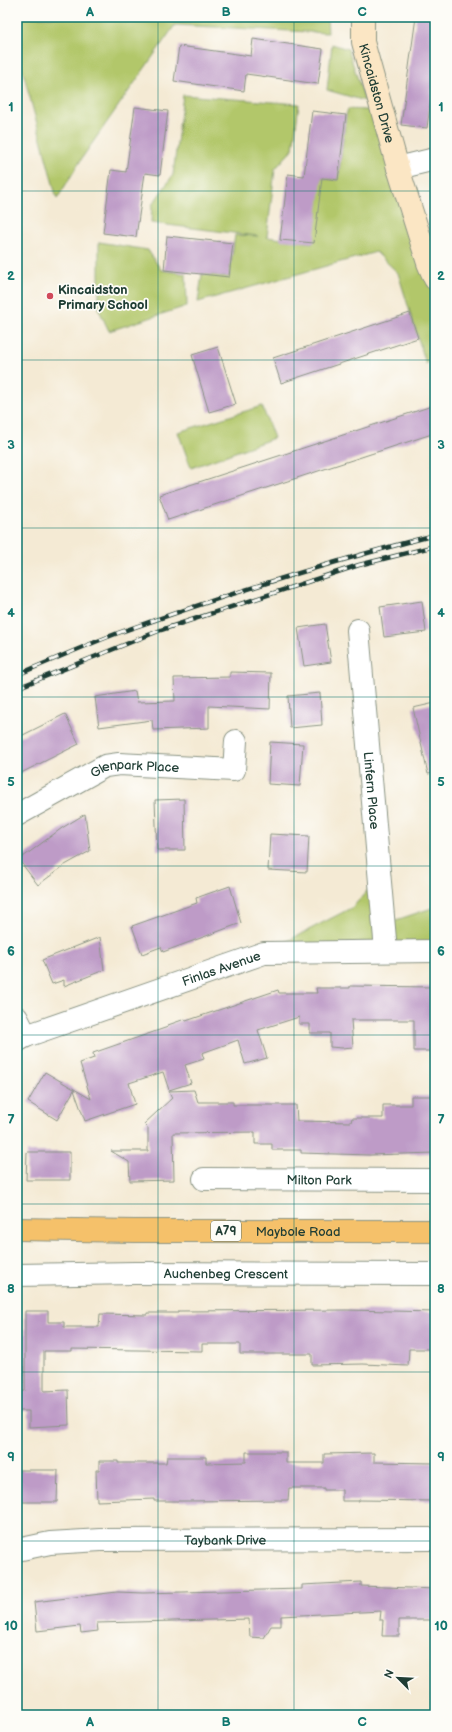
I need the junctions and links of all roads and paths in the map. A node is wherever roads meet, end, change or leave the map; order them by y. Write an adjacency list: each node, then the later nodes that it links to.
1 (363, 17): 3 (street, Kincaidston Drive)
2 (435, 159): 3 (street)
3 (398, 168): 4 (street, Kincaidston Drive)
4 (435, 279)
5 (358, 630): 9 (street, Linfern Place)
6 (236, 741): 7 (street, Glenpark Place)
7 (17, 815)
8 (435, 951): 9 (street, Finlas Avenue)
9 (386, 952): 10 (street, Finlas Avenue)
10 (20, 1032)
11 (204, 1179): 12 (street, Milton Park)
12 (435, 1180)
13 (17, 1229): 14 (main road, Maybole Road / A79)
14 (435, 1231)
15 (17, 1274): 16 (street, Auchenbeg Crescent)
16 (435, 1274)
17 (435, 1539): 18 (street, Taybank Drive)
18 (17, 1550)

